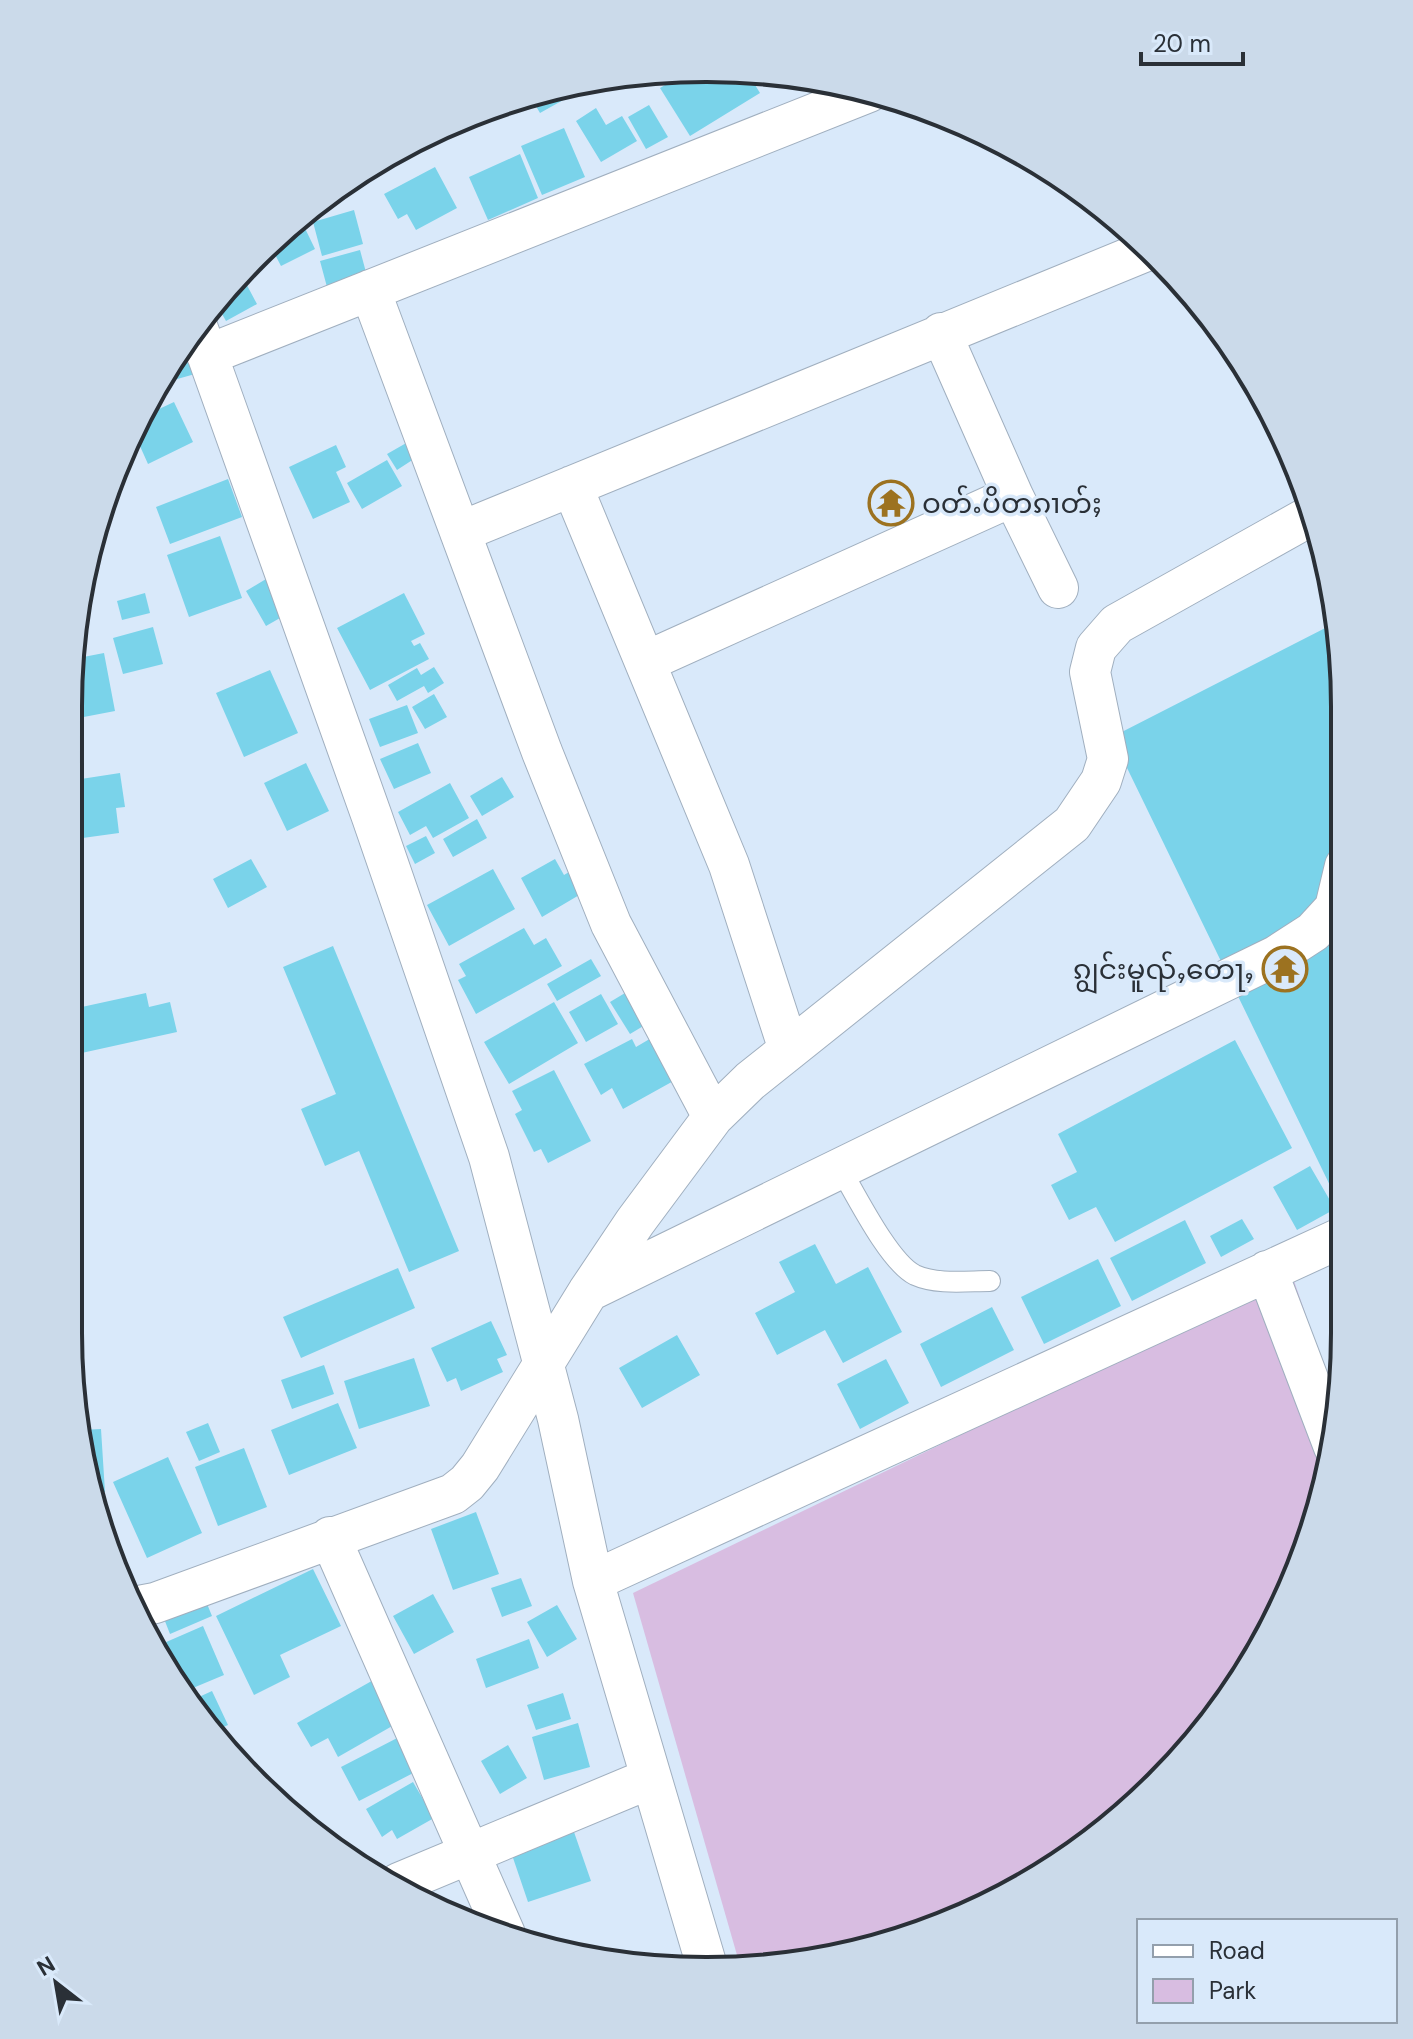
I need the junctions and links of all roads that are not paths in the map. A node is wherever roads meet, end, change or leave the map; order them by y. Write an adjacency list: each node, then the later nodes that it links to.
1 (851, 99): 3 (street)
2 (1137, 255): 4 (street)
3 (370, 290): 5 (street); 9 (street)
4 (941, 333): 6 (street); 7 (street)
5 (203, 342): 20 (street)
6 (572, 486): 9 (street); 11 (street)
7 (1013, 496): 10 (street); 11 (street)
8 (1302, 520): 13 (street)
9 (460, 532): 14 (street)
10 (1058, 588)
11 (645, 662): 13 (street)
12 (1331, 921): 15 (street)
13 (789, 1050): 14 (street)
14 (713, 1117): 19 (street)
15 (840, 1168): 18 (lane); 19 (street)
16 (1331, 1242): 17 (street)
17 (1267, 1271): 21 (street); 23 (street)
18 (990, 1281)
19 (588, 1292): 20 (street)
20 (542, 1366): 22 (street); 23 (street)
21 (1325, 1422)
22 (330, 1537): 24 (street); 26 (street)
23 (593, 1581): 25 (street)
24 (144, 1605)
25 (651, 1778): 26 (street); 29 (street)
26 (471, 1853): 27 (street); 28 (street)
27 (406, 1880)
28 (500, 1922)
29 (704, 1957)

